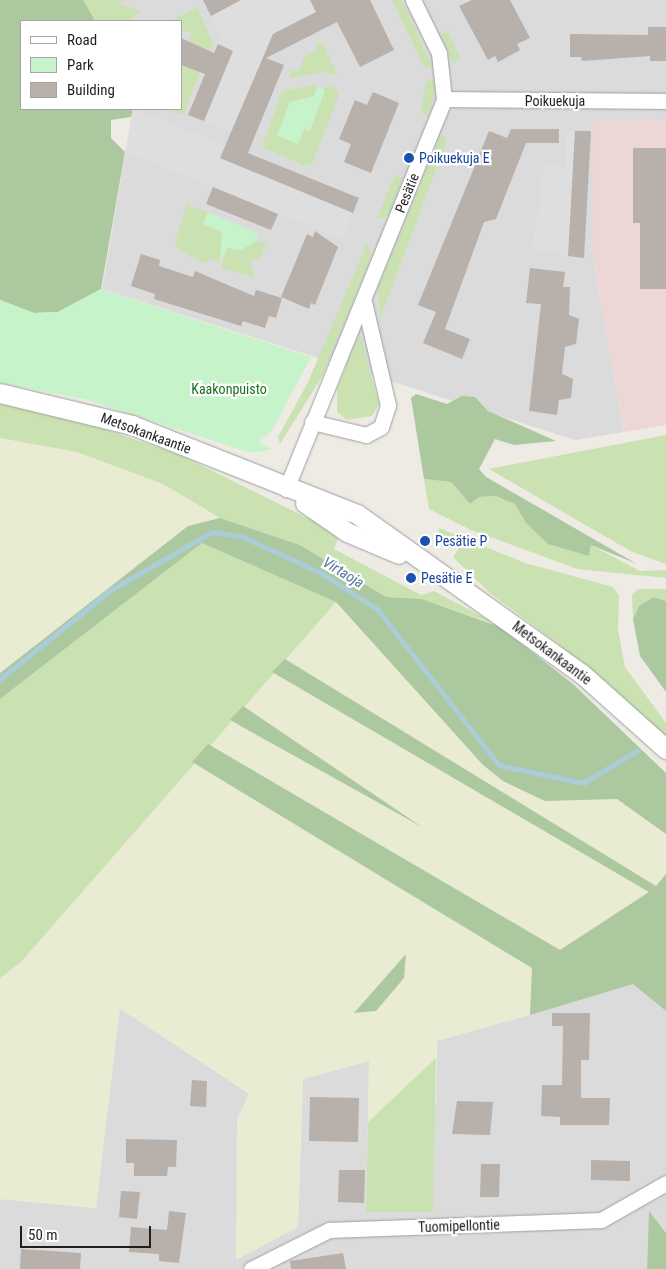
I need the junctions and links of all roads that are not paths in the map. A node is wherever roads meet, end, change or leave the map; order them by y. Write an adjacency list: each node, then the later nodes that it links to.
1 (413, 0): 2 (street, Pesätie)
2 (444, 99): 3 (street, Poikuekuja); 4 (street, Pesätie)
3 (666, 101)
4 (364, 302): 6 (street, Pesätie); 6 (street)
5 (0, 393): 7 (street, Metsokankaantie)
6 (312, 422): 7 (street, Pesätie)
7 (286, 489): 8 (street, Metsokankaantie)
8 (666, 749)
9 (666, 1183): 10 (street, Tuomipellontie)
10 (251, 1269)

